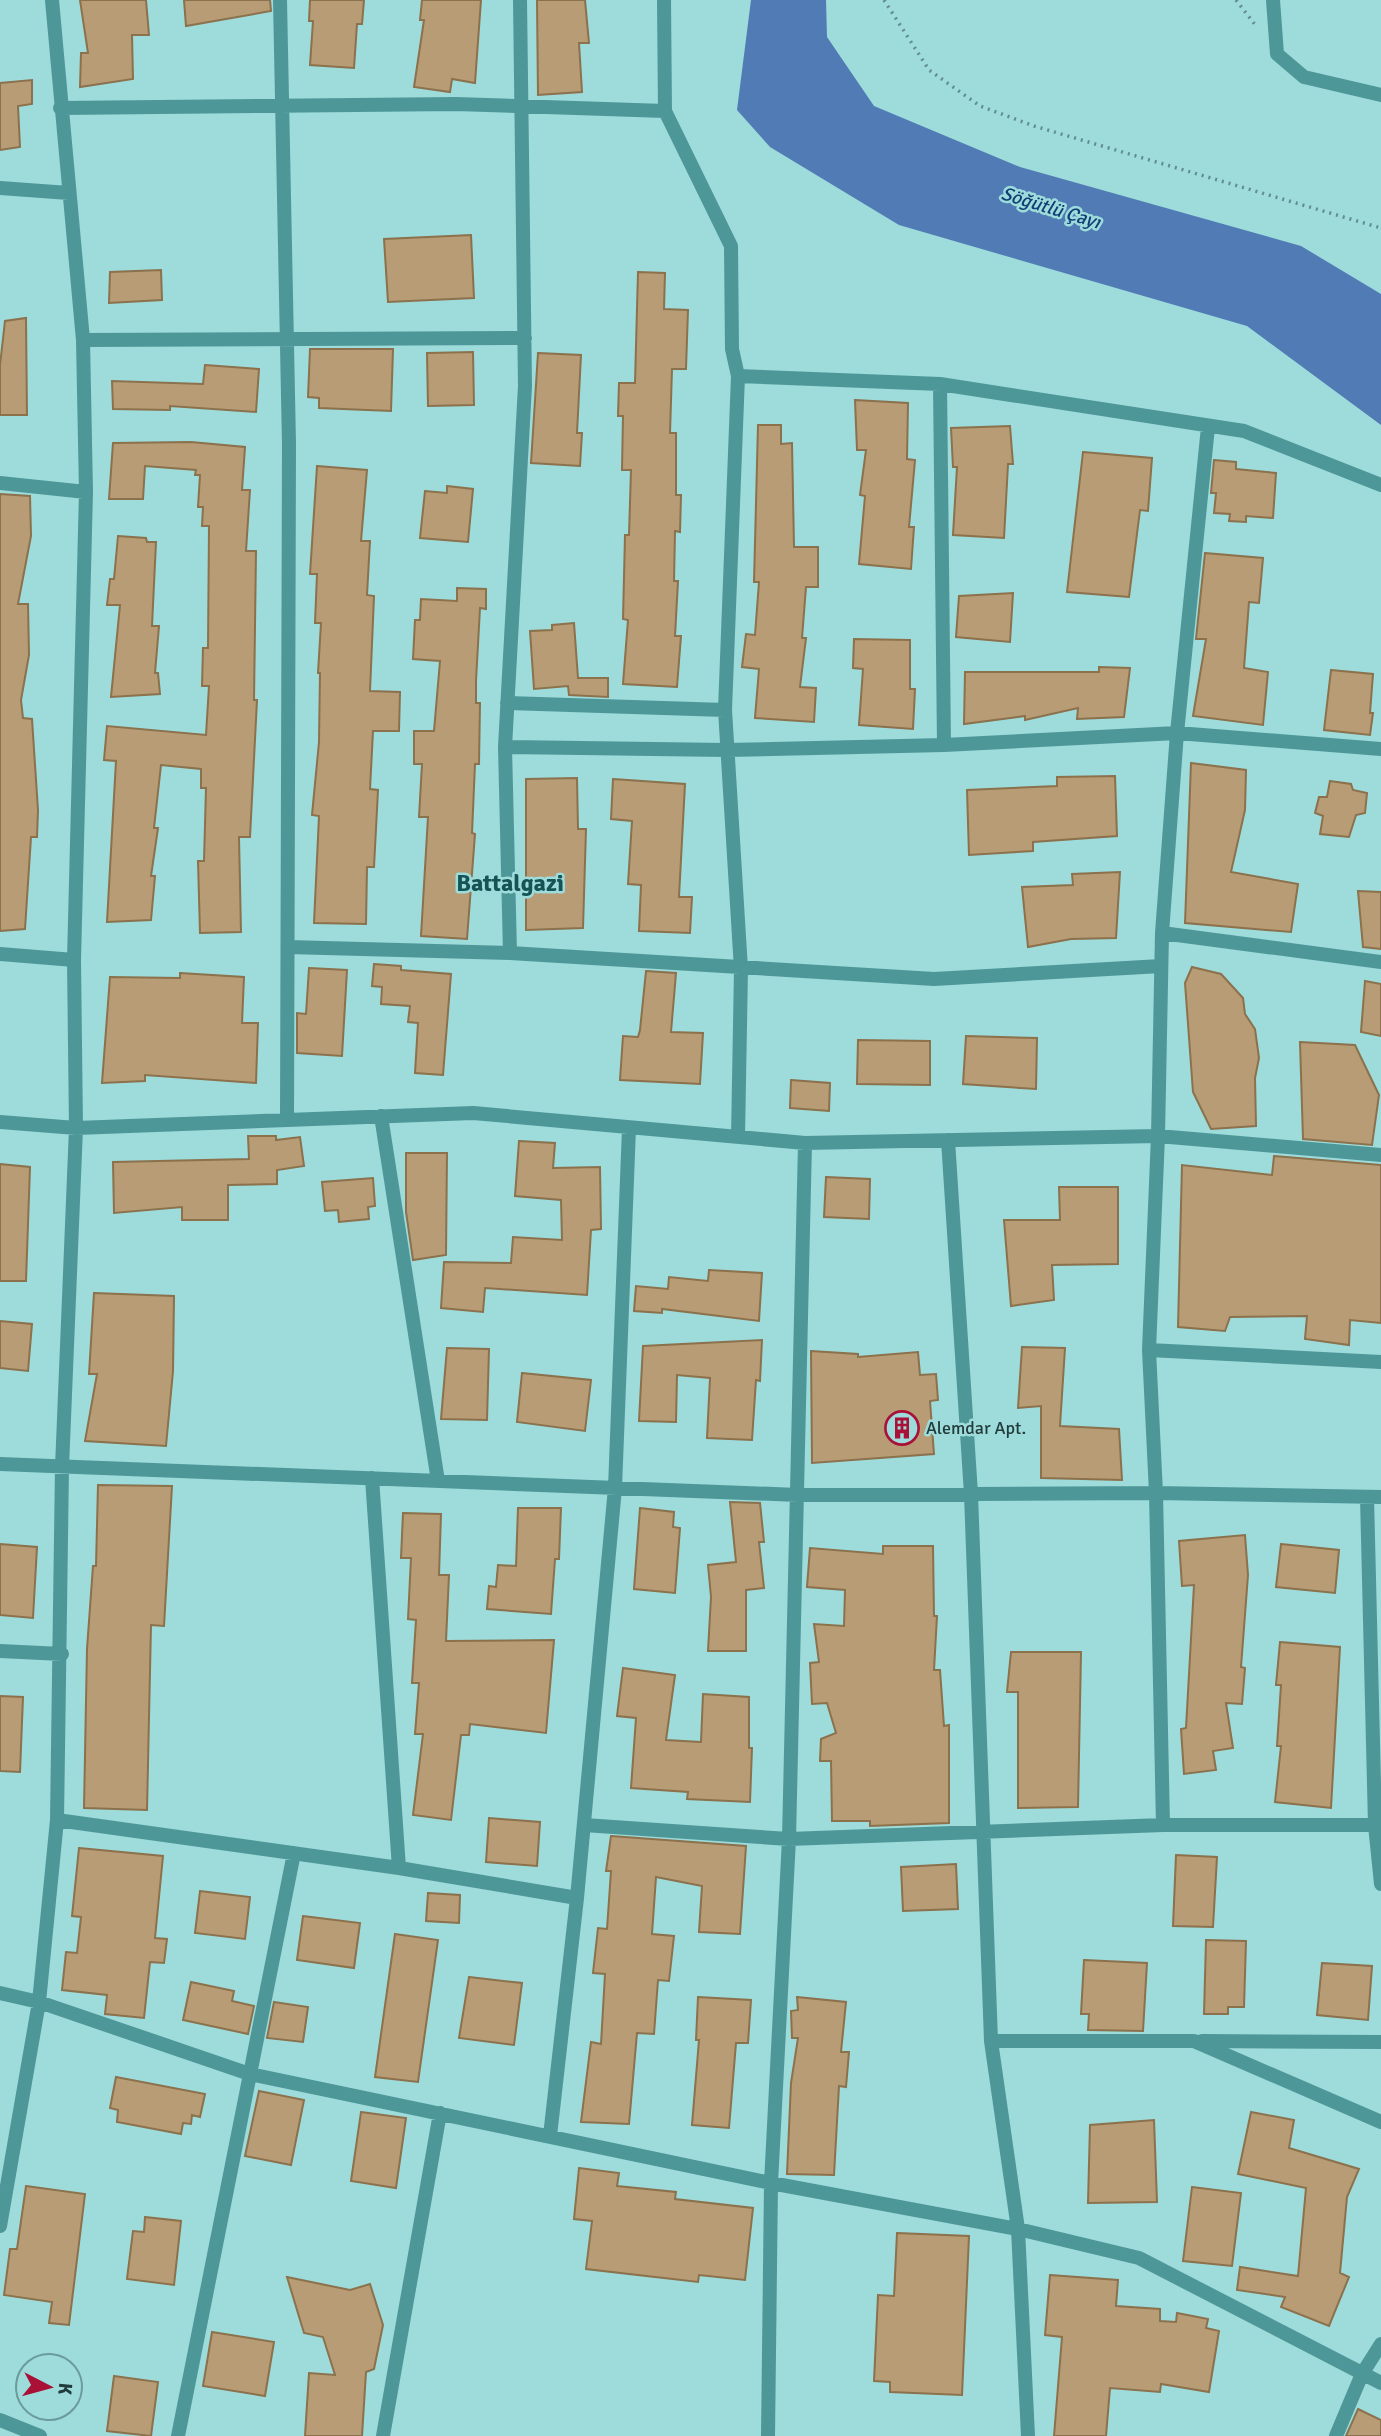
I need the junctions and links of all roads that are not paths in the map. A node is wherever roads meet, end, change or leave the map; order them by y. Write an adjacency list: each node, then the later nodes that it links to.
1 (52, 0): 8 (street)
2 (281, 0): 7 (street)
3 (520, 0): 9 (street)
4 (664, 0): 10 (street)
5 (1273, 0): 6 (street)
6 (1381, 95)
7 (282, 104): 8 (street); 9 (street); 13 (street)
8 (60, 108): 12 (street)
9 (523, 108): 10 (street); 14 (street)
10 (665, 111): 16 (street)
11 (0, 188): 12 (street)
12 (69, 192): 15 (street)
13 (287, 338): 14 (street); 15 (street); 30 (street)
14 (525, 338): 22 (street)
15 (83, 340): 21 (street)
16 (738, 376): 17 (street); 23 (street)
17 (940, 384): 18 (street); 25 (street)
18 (1208, 427): 20 (street); 24 (street)
19 (0, 483): 21 (street)
20 (1381, 485)
21 (86, 492): 33 (street)
22 (507, 703): 23 (street); 26 (street)
23 (725, 710): 28 (street)
24 (1177, 733): 25 (street); 27 (street); 29 (street)
25 (944, 745): 28 (street)
26 (505, 747): 28 (street); 31 (street)
27 (1381, 749)
28 (726, 750): 36 (street)
29 (1162, 933): 34 (street); 35 (street)
30 (288, 947): 31 (street); 38 (street)
31 (510, 953): 36 (street)
32 (0, 954): 33 (street)
33 (74, 960): 40 (street)
34 (1381, 962)
35 (1161, 966): 36 (street); 42 (street)
36 (741, 969): 43 (street)
37 (381, 1116): 38 (street); 41 (street); 52 (street)
38 (287, 1120): 40 (street)
39 (0, 1122): 40 (street)
40 (76, 1128): 50 (street)
41 (629, 1128): 43 (street); 53 (street)
42 (1158, 1136): 44 (street); 46 (street); 47 (street)
43 (738, 1137): 45 (street)
44 (948, 1140): 45 (street); 55 (street)
45 (805, 1143): 56 (street)
46 (1381, 1155)
47 (1149, 1350): 48 (street); 54 (street)
48 (1381, 1362)
49 (0, 1464): 50 (street)
50 (62, 1467): 51 (street); 59 (street)
51 (372, 1478): 52 (street); 67 (street)
52 (438, 1480): 53 (street)
53 (615, 1488): 56 (street); 61 (street)
54 (1156, 1493): 55 (street); 57 (street); 62 (street)
55 (971, 1494): 56 (street); 64 (street)
56 (798, 1495): 65 (street)
57 (1374, 1497): 63 (street)
58 (0, 1651): 59 (street)
59 (62, 1654): 60 (street)
60 (57, 1821): 66 (street); 71 (street)
61 (584, 1825): 65 (street); 69 (street)
62 (1163, 1825): 63 (street); 64 (street)
63 (1378, 1825): 68 (street)
64 (982, 1830): 65 (street); 73 (street)
65 (789, 1839): 79 (street)
66 (294, 1853): 67 (street); 75 (street)
67 (399, 1868): 69 (street)
68 (1381, 1884)
69 (577, 1898): 78 (street)
70 (0, 1993): 71 (street)
71 (39, 2002): 75 (street); 80 (street)
72 (1194, 2040): 73 (street); 74 (street); 77 (street)
73 (990, 2042): 81 (street)
74 (1381, 2042)
75 (250, 2074): 76 (street); 87 (street)
76 (440, 2113): 78 (street); 88 (street)
77 (1381, 2122)
78 (550, 2136): 79 (street)
79 (771, 2183): 81 (street); 89 (street)
80 (0, 2225)
81 (1018, 2228): 83 (street); 90 (street)
82 (1381, 2344): 83 (street)
83 (1362, 2374): 84 (street); 91 (street)
84 (1381, 2383)
85 (0, 2420): 86 (street)
86 (40, 2436)
87 (178, 2436)
88 (383, 2436)
89 (768, 2436)
90 (1028, 2436)
91 (1336, 2436)

